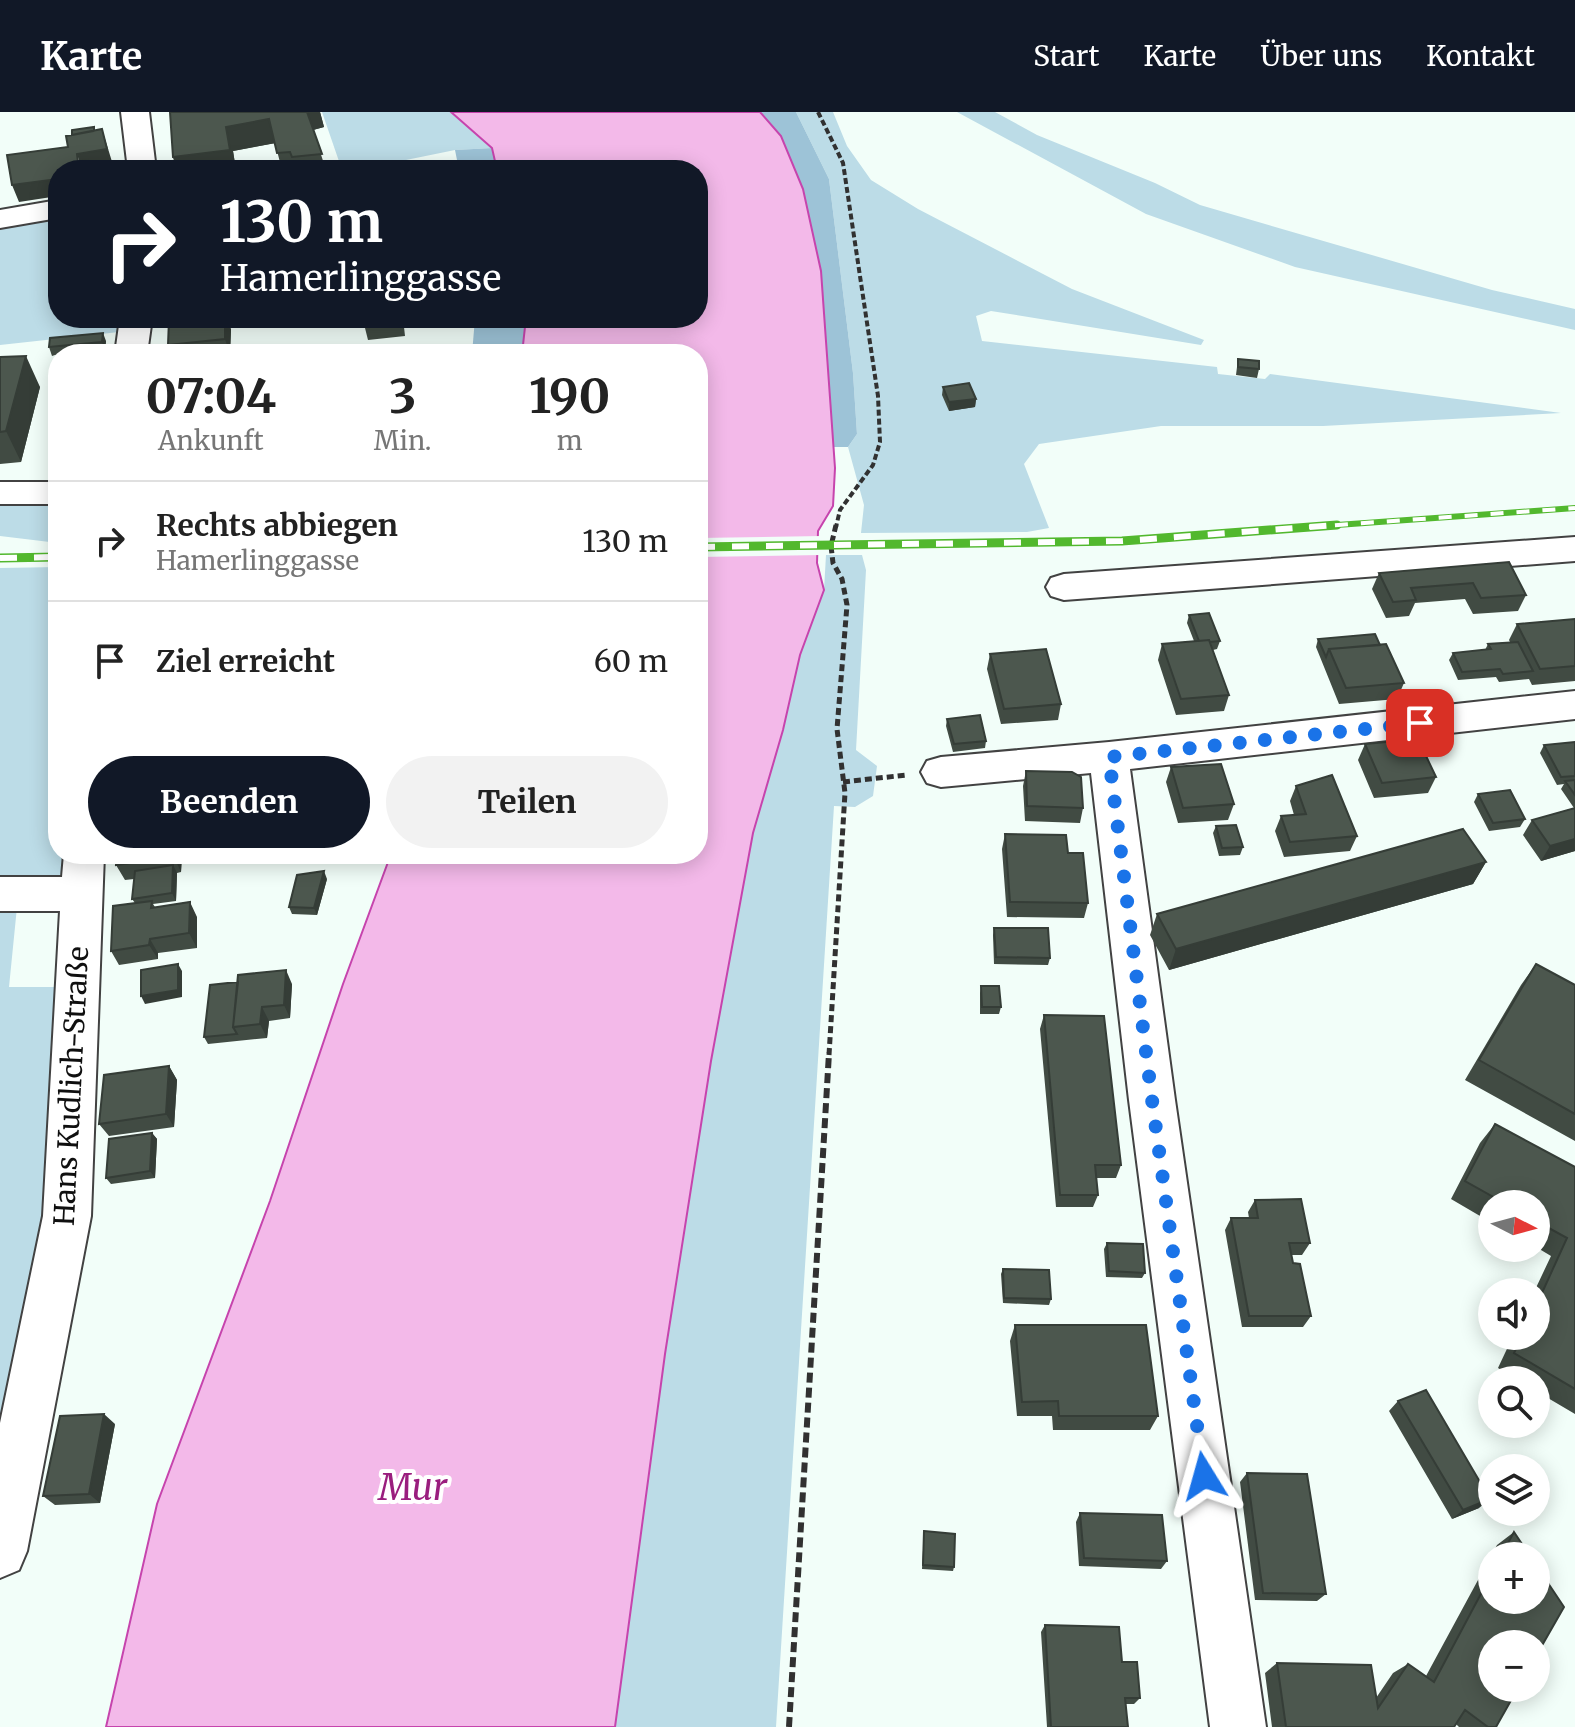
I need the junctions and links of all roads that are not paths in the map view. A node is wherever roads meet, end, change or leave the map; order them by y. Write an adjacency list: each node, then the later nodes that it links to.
1 (135, 112): 2 (street)
2 (141, 160)
3 (48, 211): 4 (street)
4 (0, 219)
5 (0, 493): 6 (street)
6 (48, 493)
7 (1575, 549): 8 (street)
8 (1064, 587)
9 (1575, 705): 10 (street)
10 (1109, 757): 11 (street); 15 (street)
11 (941, 772)
12 (83, 874): 13 (street); 14 (street, Hans Kudlich-Straße)
13 (0, 894)
14 (0, 1551)
15 (1238, 1727)

